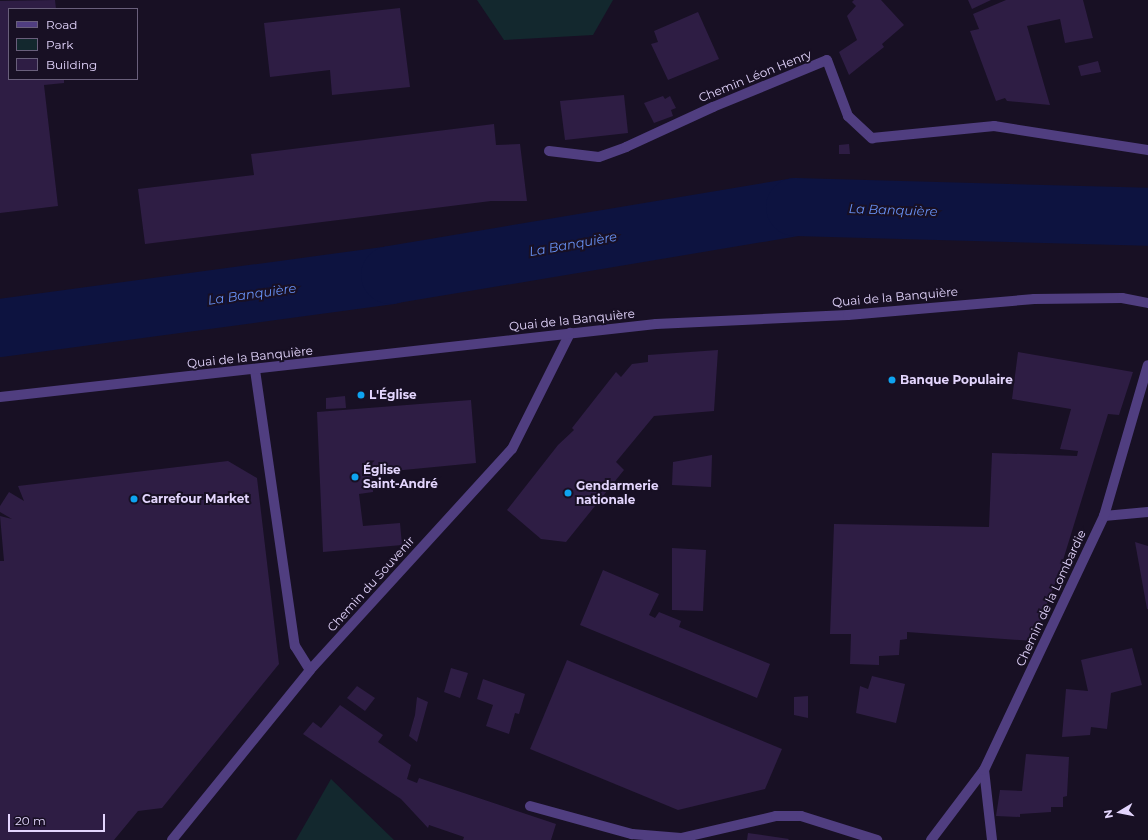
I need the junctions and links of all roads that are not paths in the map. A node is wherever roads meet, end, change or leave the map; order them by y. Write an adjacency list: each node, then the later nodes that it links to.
1 (1148, 150): 2 (street, Chemin Léon Henry)
2 (549, 151)
3 (1148, 303): 4 (street, Quai de la Banquière)
4 (570, 333): 6 (street, Quai de la Banquière); 10 (street, Chemin du Souvenir)
5 (1148, 365): 9 (street, Chemin de la Lombardie)
6 (256, 370): 7 (street, Quai de la Banquière); 10 (street)
7 (0, 397)
8 (1148, 512): 9 (street)
9 (1104, 516): 11 (street, Chemin de la Lombardie)
10 (310, 670): 13 (street, Chemin du Souvenir)
11 (984, 770): 15 (street, Chemin de la Lombardie); 16 (street)
12 (530, 806): 14 (street)
13 (172, 840)
14 (877, 840)
15 (931, 840)
16 (992, 840)

